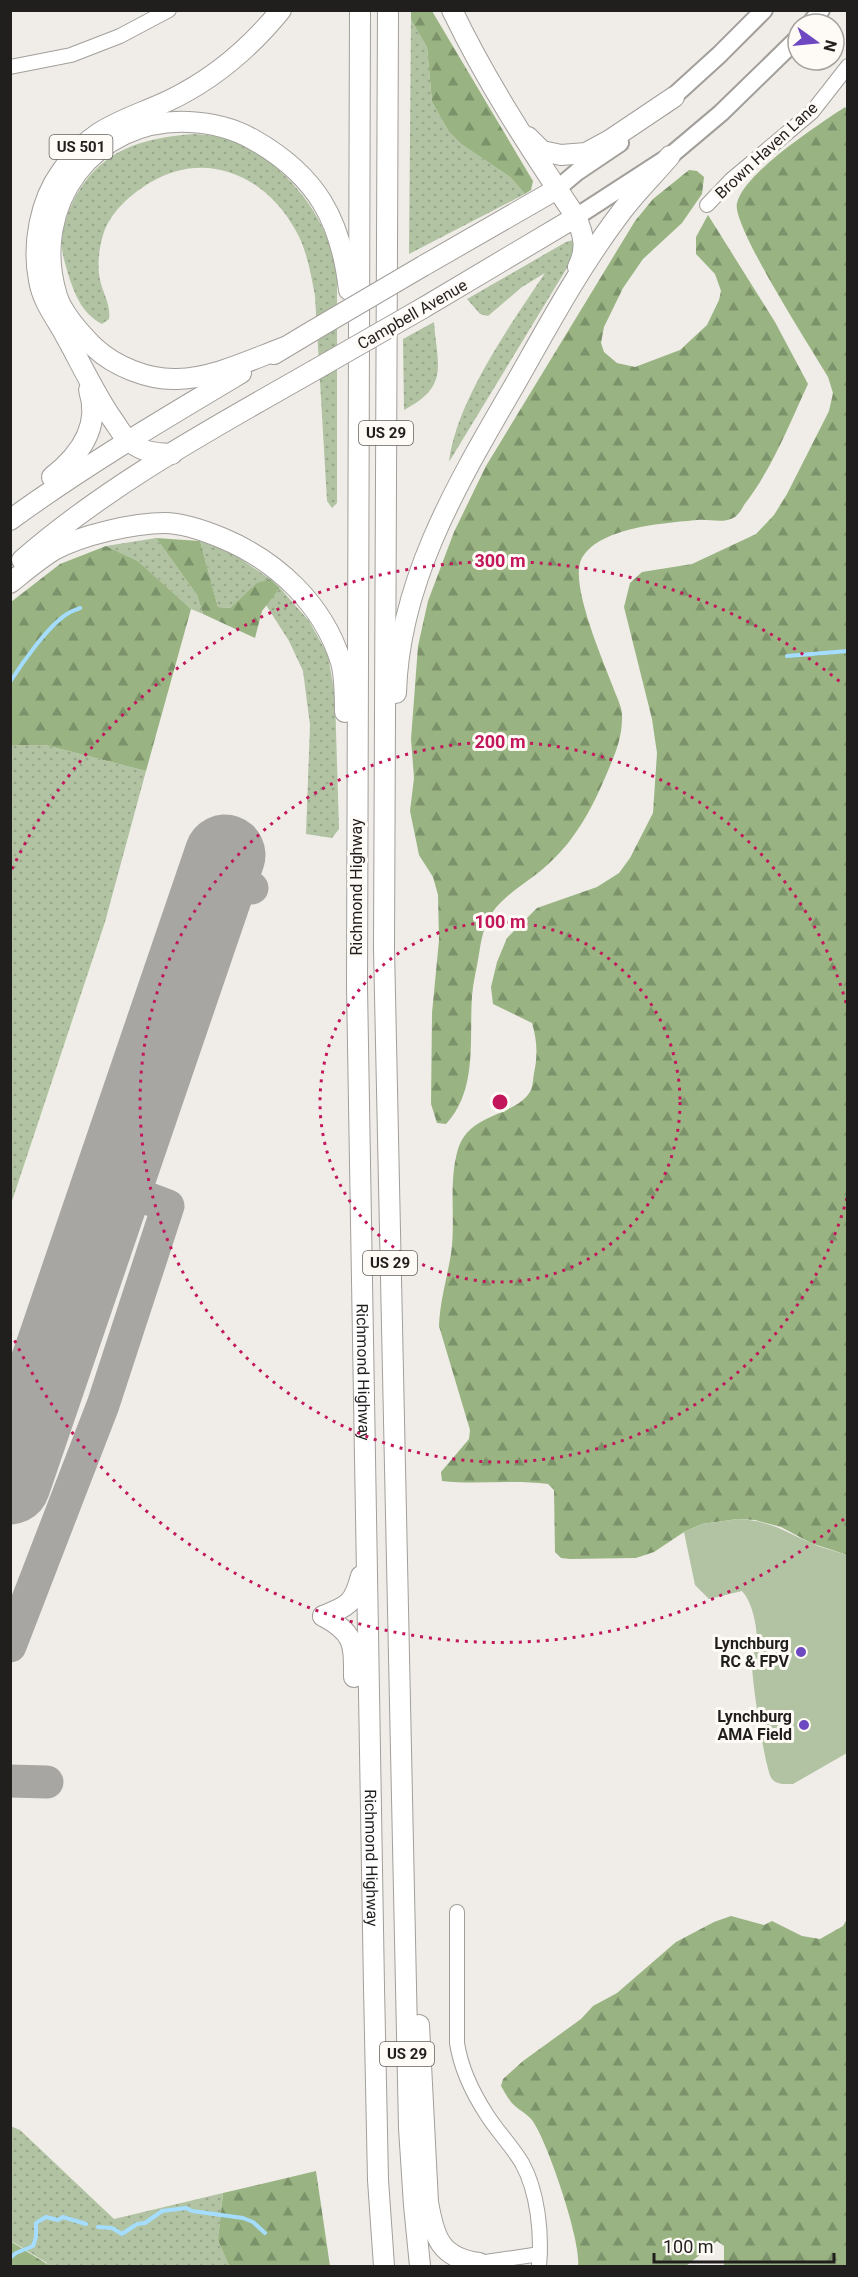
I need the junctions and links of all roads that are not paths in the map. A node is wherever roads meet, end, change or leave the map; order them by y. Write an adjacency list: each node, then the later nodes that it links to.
1 (169, 10): 9 (street)
2 (281, 10): 18 (highway, US 501)
3 (360, 10): 19 (highway, US 29)
4 (388, 10): 26 (highway, US 29)
5 (452, 10): 11 (highway)
6 (764, 10): 10 (main road)
7 (786, 50): 12 (main road, Campbell Avenue)
8 (848, 66): 14 (street, Brown Haven Lane)
9 (10, 67)
10 (674, 97): 11 (highway); 13 (main road)
11 (516, 126): 13 (highway)
12 (670, 156): 15 (main road, Campbell Avenue); 16 (highway)
13 (557, 189): 15 (highway); 17 (highway, bridge)
14 (707, 205)
15 (576, 217): 16 (highway); 21 (highway, Campbell Avenue, bridge)
16 (540, 341): 26 (highway)
17 (285, 347): 19 (highway); 20 (highway)
18 (82, 370): 20 (highway); 22 (highway, US 501)
19 (358, 370): 25 (highway, Richmond Highway / US 29)
20 (127, 440): 21 (highway); 22 (highway)
21 (172, 454): 23 (highway, Campbell Avenue)
22 (10, 518)
23 (10, 570)
24 (10, 583): 25 (highway)
25 (356, 784): 27 (highway, Richmond Highway / US 29)
26 (384, 855): 28 (highway, Richmond Highway / US 29)
27 (366, 1559): 30 (highway, Richmond Highway / US 29); 30 (highway)
28 (402, 1842): 32 (highway); 34 (highway, Richmond Highway / US 29)
29 (457, 1912): 31 (street)
30 (374, 1988): 33 (highway, Richmond Highway / US 29)
31 (540, 2260): 32 (street)
32 (475, 2265)
33 (384, 2266)
34 (420, 2266)

